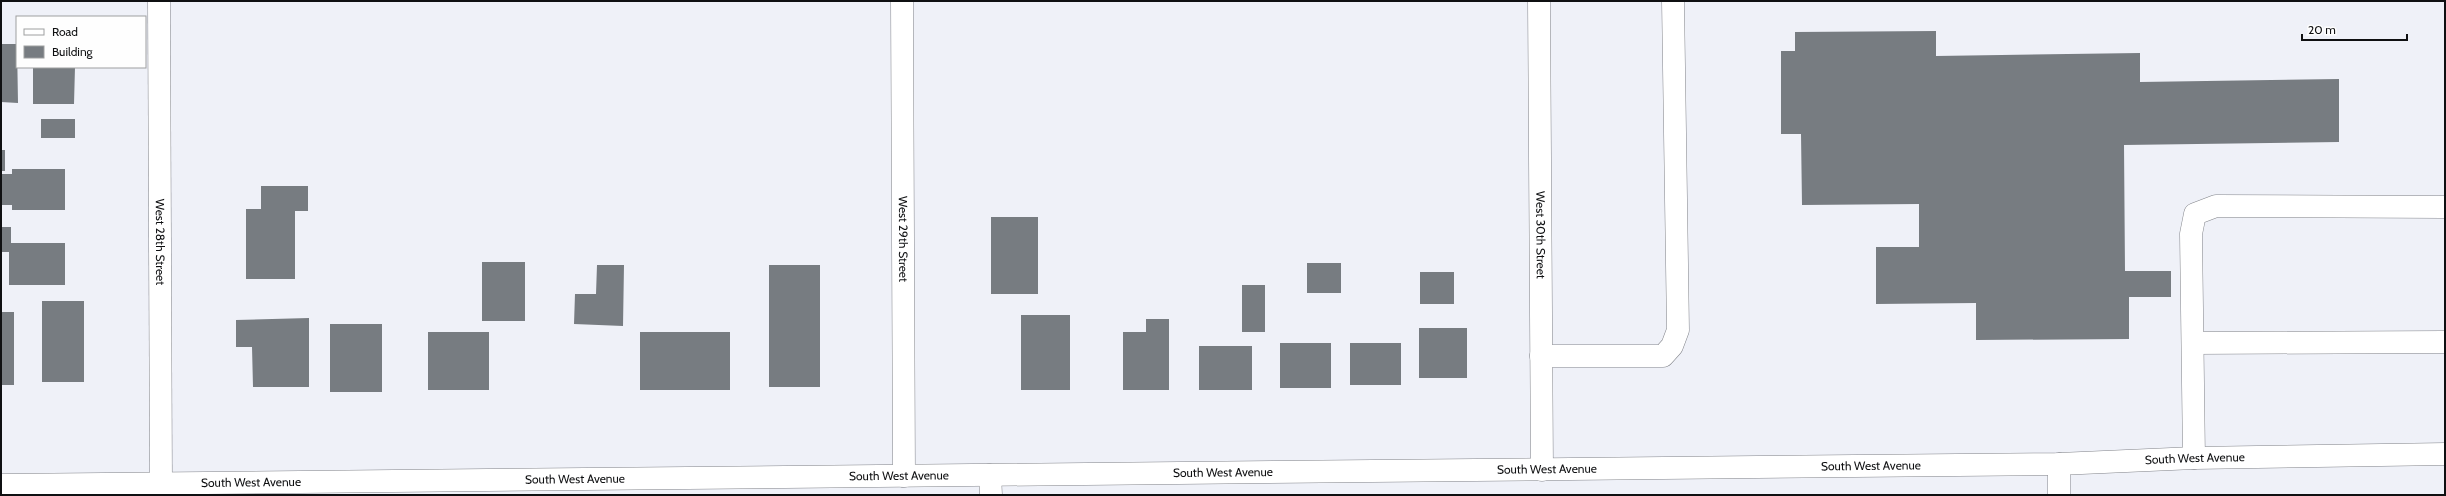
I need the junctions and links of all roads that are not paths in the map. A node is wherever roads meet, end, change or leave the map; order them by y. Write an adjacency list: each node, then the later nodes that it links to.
1 (159, 1): 14 (street, West 28th Street)
2 (902, 1): 13 (street, West 29th Street)
3 (1539, 1): 8 (street, West 30th Street)
4 (1673, 1): 8 (street)
5 (2445, 207): 7 (street)
6 (2445, 342): 7 (street)
7 (2193, 343): 10 (street)
8 (1541, 356): 12 (street, West 30th Street)
9 (2445, 454): 10 (street, South West Avenue)
10 (2194, 458): 11 (street, South West Avenue)
11 (2059, 464): 12 (street, South West Avenue); 17 (street)
12 (1542, 470): 16 (street, South West Avenue)
13 (904, 476): 14 (street, South West Avenue); 16 (street, South West Avenue)
14 (161, 484): 15 (street, South West Avenue)
15 (1, 485)
16 (991, 485)
17 (2059, 495)

